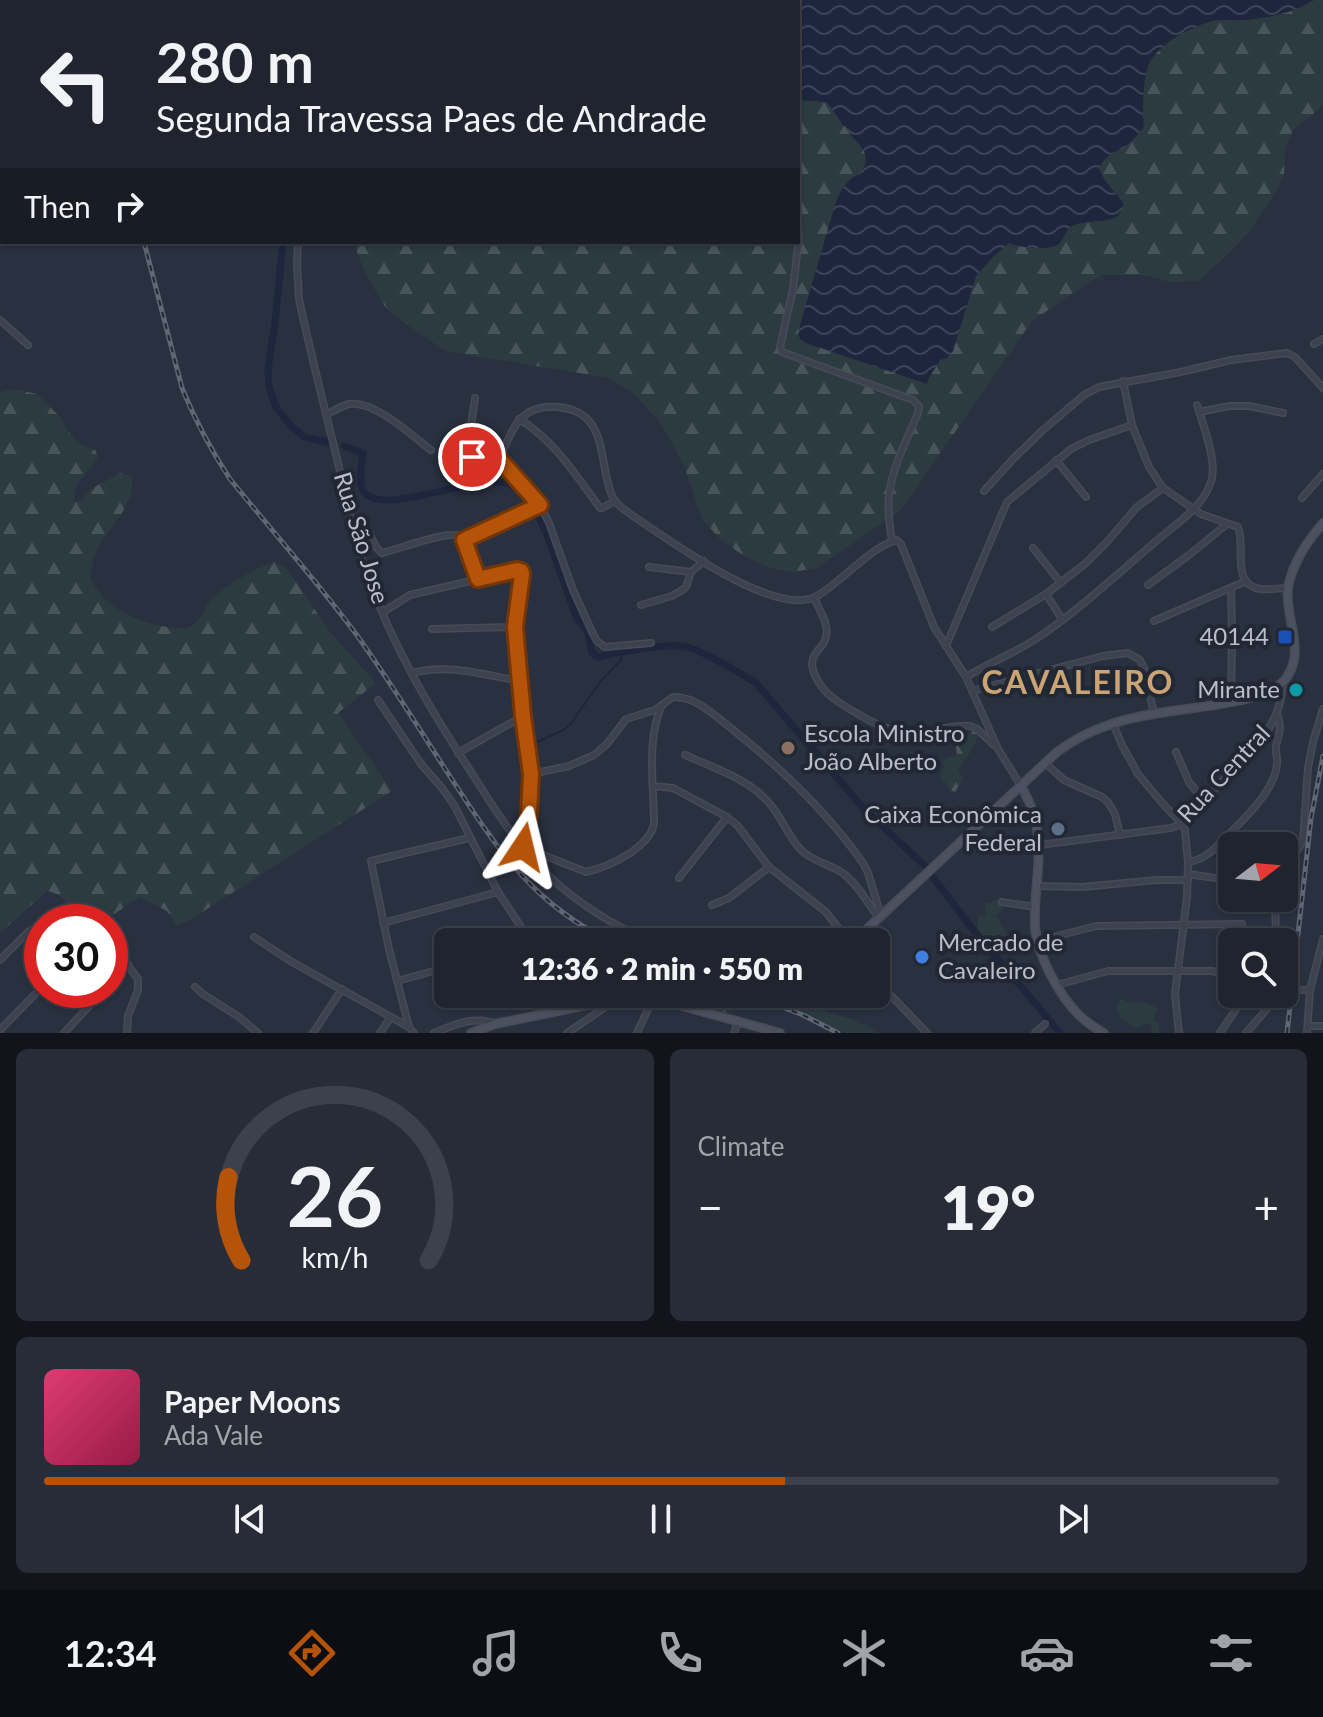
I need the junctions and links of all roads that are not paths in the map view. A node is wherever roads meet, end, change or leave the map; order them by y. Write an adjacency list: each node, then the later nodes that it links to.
1 (298, 244): 11 (street, Rua São Jose)
2 (798, 244): 29 (street)
3 (0, 320): 6 (street)
4 (1323, 339): 5 (street)
5 (1314, 344)
6 (28, 345)
7 (1123, 381): 8 (street); 13 (street); 19 (street)
8 (1323, 388)
9 (475, 398): 15 (street)
10 (1283, 413): 24 (street)
11 (326, 415): 14 (street); 25 (street, Rua São Jose)
12 (519, 419): 15 (street); 22 (street); 22 (street)
13 (1132, 425): 16 (street); 18 (street)
14 (431, 450)
15 (499, 459): 23 (street)
16 (1056, 460): 20 (street); 50 (street)
17 (1323, 474): 21 (street)
18 (1163, 488): 24 (street); 36 (street)
19 (984, 491)
20 (1086, 497)
21 (1302, 498)
22 (615, 501): 31 (street)
23 (540, 505): 28 (street); 49 (street)
24 (1194, 510): 27 (street); 44 (street)
25 (352, 522): 28 (street); 43 (street, Rua São Jose)
26 (1323, 523): 38 (main road)
27 (1227, 524): 35 (street); 37 (street)
28 (464, 540): 34 (street)
29 (894, 540): 41 (street); 50 (street)
30 (1033, 548): 36 (street)
31 (704, 561): 33 (street); 41 (street)
32 (649, 567): 33 (street)
33 (691, 572): 42 (street)
34 (478, 579): 43 (street); 46 (street)
35 (1246, 581): 38 (street); 39 (street)
36 (1061, 583): 40 (street)
37 (1148, 585)
38 (1288, 588): 54 (main road)
39 (1231, 589): 45 (street); 57 (street)
40 (1046, 594): 44 (street); 47 (street)
41 (814, 598): 64 (street)
42 (641, 605)
43 (383, 612): 51 (street, Rua São Jose)
44 (1062, 619): 52 (street)
45 (1154, 621)
46 (515, 627): 48 (street); 53 (street)
47 (992, 627)
48 (432, 629)
49 (651, 643)
50 (946, 646): 52 (street)
51 (412, 673): 53 (street); 66 (street, Rua São Jose)
52 (966, 677): 55 (street)
53 (520, 681): 62 (street)
54 (1283, 682): 57 (main road); 61 (street, Rua Central)
55 (972, 691): 60 (street); 64 (street)
56 (378, 700): 77 (street)
57 (1231, 702): 60 (main road)
58 (664, 703): 69 (street); 70 (street); 92 (street)
59 (1323, 709): 81 (street)
60 (1154, 714): 63 (main road)
61 (1277, 715): 72 (street, Rua Central); 75 (street)
62 (523, 716): 66 (street); 69 (street)
63 (1113, 724): 68 (main road); 74 (street)
64 (998, 749): 71 (street)
65 (1176, 752): 72 (street)
66 (458, 753): 80 (street, Rua São Jose)
67 (685, 755): 92 (street)
68 (1045, 763): 71 (main road); 76 (street)
69 (531, 774): 80 (street)
70 (653, 786): 73 (street); 80 (street)
71 (1021, 786): 78 (main road); 92 (main road)
72 (1204, 800): 74 (street, Rua Central)
73 (727, 817): 83 (street); 85 (street)
74 (1183, 825): 76 (street, Rua Central); 82 (street)
75 (1231, 832)
76 (1120, 835): 78 (street, Rua Central)
77 (469, 838): 88 (street); 93 (street)
78 (1039, 845): 87 (main road)
79 (1218, 845): 82 (street)
80 (523, 848): 97 (street, Rua São Jose)
81 (1298, 849)
82 (1188, 862): 84 (street)
83 (769, 867): 90 (street); 98 (street)
84 (1188, 877): 86 (street); 87 (street); 95 (street)
85 (679, 878)
86 (1218, 879)
87 (1038, 886): 91 (main road)
88 (498, 892): 93 (street); 96 (street)
89 (1002, 902): 91 (street)
90 (712, 905)
91 (1036, 908): 103 (main road)
92 (879, 916): 99 (main road)
93 (383, 923): 109 (street)
94 (1242, 924): 95 (street)
95 (1184, 925): 103 (street); 106 (street)
96 (522, 928)
97 (621, 928)
98 (839, 928)
99 (866, 928)
100 (24, 936): 104 (street)
101 (254, 937): 112 (street)
102 (1323, 939): 113 (street)
103 (1037, 942): 110 (main road)
104 (0, 960)
105 (128, 964): 134 (street)
106 (1177, 970): 108 (street); 110 (street); 148 (street)
107 (434, 971): 109 (street)
108 (1218, 972)
109 (397, 981): 130 (street)
110 (1057, 985): 147 (main road)
111 (195, 987): 135 (street)
112 (342, 989): 125 (street); 136 (street)
113 (1310, 990): 114 (street); 132 (street)
114 (1298, 991)
115 (890, 995): 145 (street)
116 (24, 1005): 131 (street)
117 (87, 1008): 133 (street)
118 (575, 1008): 124 (main road)
119 (604, 1008): 141 (street)
120 (649, 1008): 142 (street)
121 (687, 1008): 126 (main road)
122 (1237, 1008): 149 (street)
123 (1268, 1008): 150 (street)
124 (570, 1009): 127 (main road)
125 (391, 1017): 130 (street); 137 (street)
126 (738, 1021): 143 (street); 144 (main road)
127 (495, 1024): 139 (street); 140 (main road)
128 (1045, 1024): 146 (street)
129 (1323, 1026): 132 (street)
130 (409, 1027): 138 (street)
131 (0, 1030)
132 (1308, 1030)
133 (64, 1033)
134 (127, 1033)
135 (258, 1033)
136 (313, 1033)
137 (380, 1033)
138 (414, 1033)
139 (434, 1033)
140 (471, 1033)
141 (567, 1033)
142 (637, 1033)
143 (734, 1033)
144 (780, 1033)
145 (927, 1033)
146 (1035, 1033)
147 (1104, 1033)
148 (1179, 1033)
149 (1220, 1033)
150 (1246, 1033)

